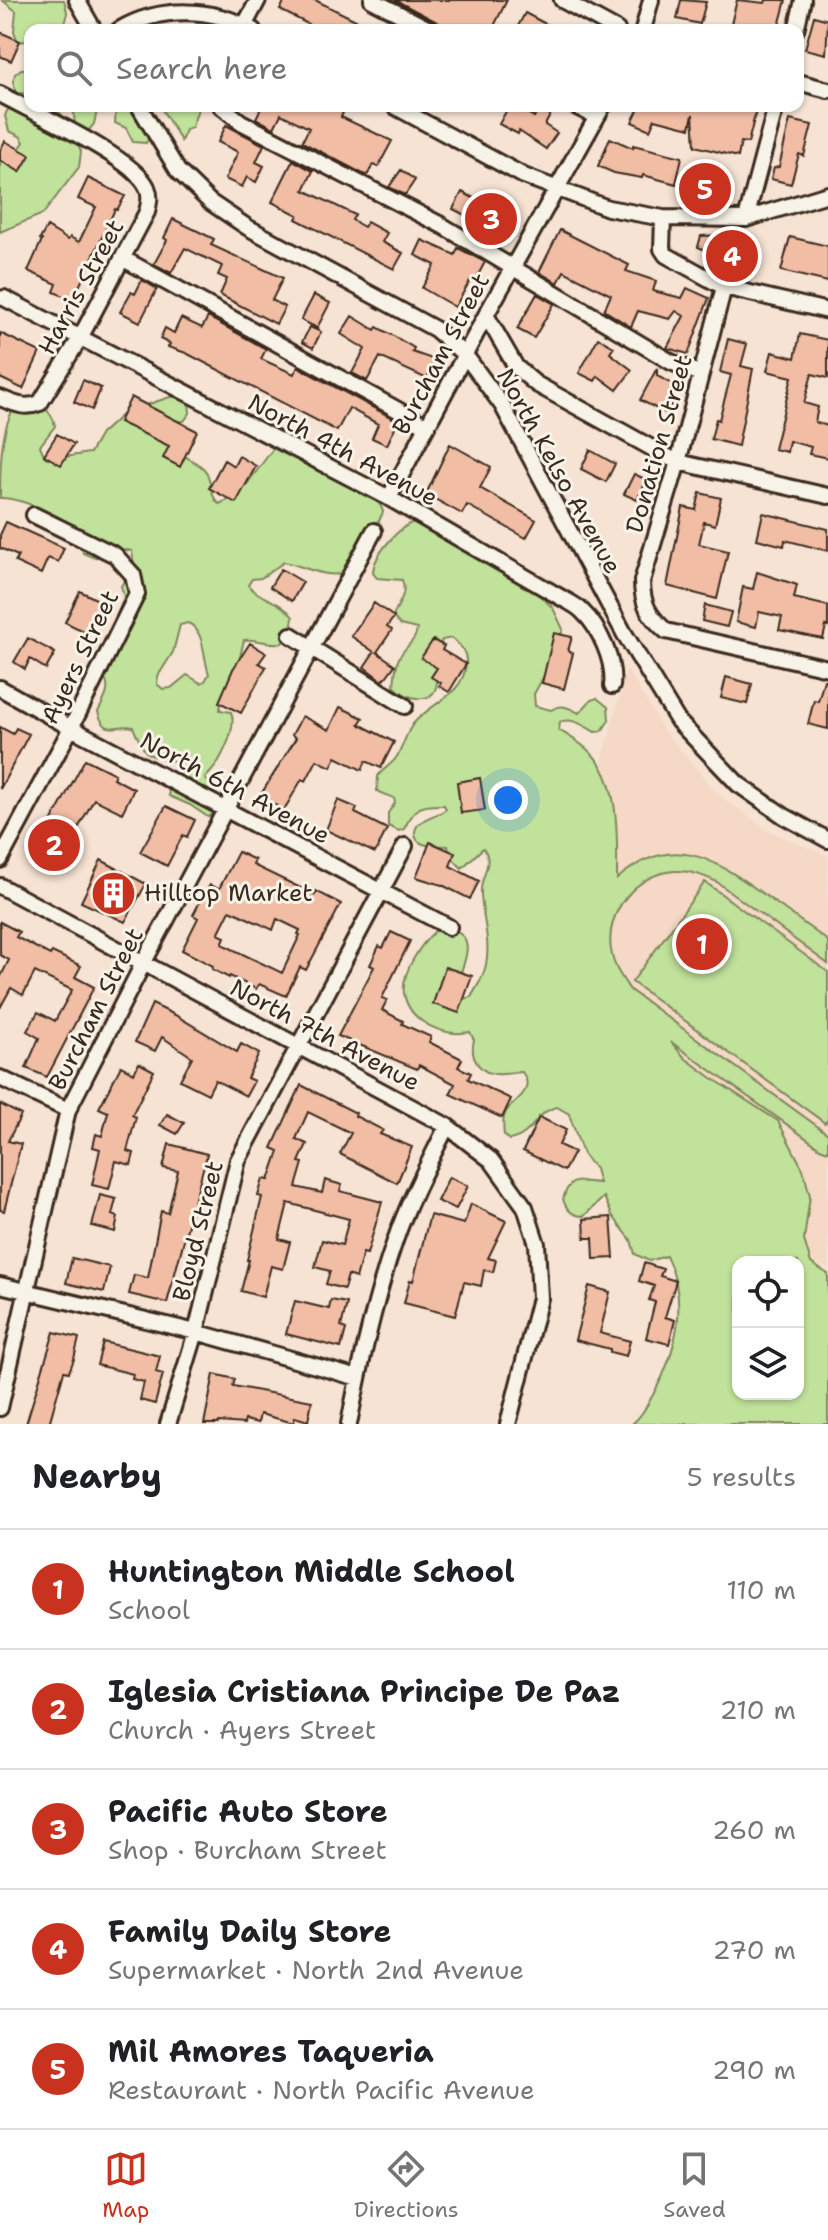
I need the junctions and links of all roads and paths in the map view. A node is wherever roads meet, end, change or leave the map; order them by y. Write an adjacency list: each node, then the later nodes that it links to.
1 (77, 0): 7 (street)
2 (258, 0): 10 (street)
3 (372, 0): 11 (street)
4 (562, 0): 12 (street)
5 (651, 0): 13 (street)
6 (803, 0): 14 (street)
7 (91, 24)
8 (132, 24): 9 (street)
9 (236, 24)
10 (248, 24)
11 (419, 24)
12 (606, 24)
13 (645, 24)
14 (797, 24)
15 (804, 84): 16 (street)
16 (828, 90)
17 (0, 94): 18 (street, Harris Street)
18 (24, 107)
19 (33, 112): 29 (street, Harris Street)
20 (143, 112): 36 (street, North Kelso Avenue)
21 (228, 112): 30 (street)
22 (405, 112): 25 (street)
23 (600, 112): 25 (street, Burcham Street)
24 (774, 112): 28 (street)
25 (555, 190): 27 (street); 30 (street, Burcham Street)
26 (828, 194): 28 (street)
27 (663, 218): 28 (street); 31 (street)
28 (746, 219)
29 (122, 258): 35 (street, Harris Street); 39 (street)
30 (512, 270): 34 (street, Burcham Street); 37 (street)
31 (724, 287): 33 (street); 37 (street, Donation Street)
32 (4, 298): 35 (street, North 4th Avenue)
33 (828, 311)
34 (486, 315): 36 (street, Burcham Street); 40 (street)
35 (80, 338): 38 (street, Harris Street); 42 (street, North 4th Avenue)
36 (465, 355): 39 (street, Burcham Street); 53 (street, North Kelso Avenue)
37 (701, 374): 40 (street, Donation Street)
38 (0, 398)
39 (427, 426): 42 (street, Burcham Street)
40 (678, 462): 41 (street); 47 (street, Donation Street)
41 (828, 496)
42 (389, 498): 48 (street, North 4th Avenue)
43 (34, 515): 51 (street, Ayers Street)
44 (374, 531): 46 (street, Burcham Street)
45 (291, 635): 46 (street)
46 (312, 648): 50 (street); 52 (street, Burcham Street)
47 (828, 668)
48 (612, 686)
49 (0, 688): 51 (street, North 6th Avenue)
50 (405, 706)
51 (71, 728): 52 (street, North 6th Avenue); 55 (street, Ayers Street)
52 (226, 808): 57 (street, North 6th Avenue); 59 (street, Burcham Street)
53 (828, 840)
54 (405, 846): 57 (street, Bloyd Street)
55 (0, 860)
56 (0, 886): 59 (street, North 7th Avenue)
57 (380, 890): 58 (street, North 6th Avenue); 60 (street, Bloyd Street)
58 (449, 927)
59 (144, 962): 60 (street, North 7th Avenue); 62 (street, Burcham Street)
60 (298, 1045): 63 (street, North 7th Avenue); 66 (street, Bloyd Street)
61 (0, 1078): 62 (street)
62 (68, 1110): 65 (street, Burcham Street)
63 (447, 1126): 67 (street); 71 (street, North 7th Avenue)
64 (0, 1285): 65 (street)
65 (27, 1292): 66 (street); 68 (street, Burcham Street)
66 (196, 1332): 67 (street); 69 (street, Bloyd Street)
67 (358, 1378): 70 (street)
68 (0, 1408)
69 (168, 1424)
70 (349, 1424)
71 (508, 1424)

